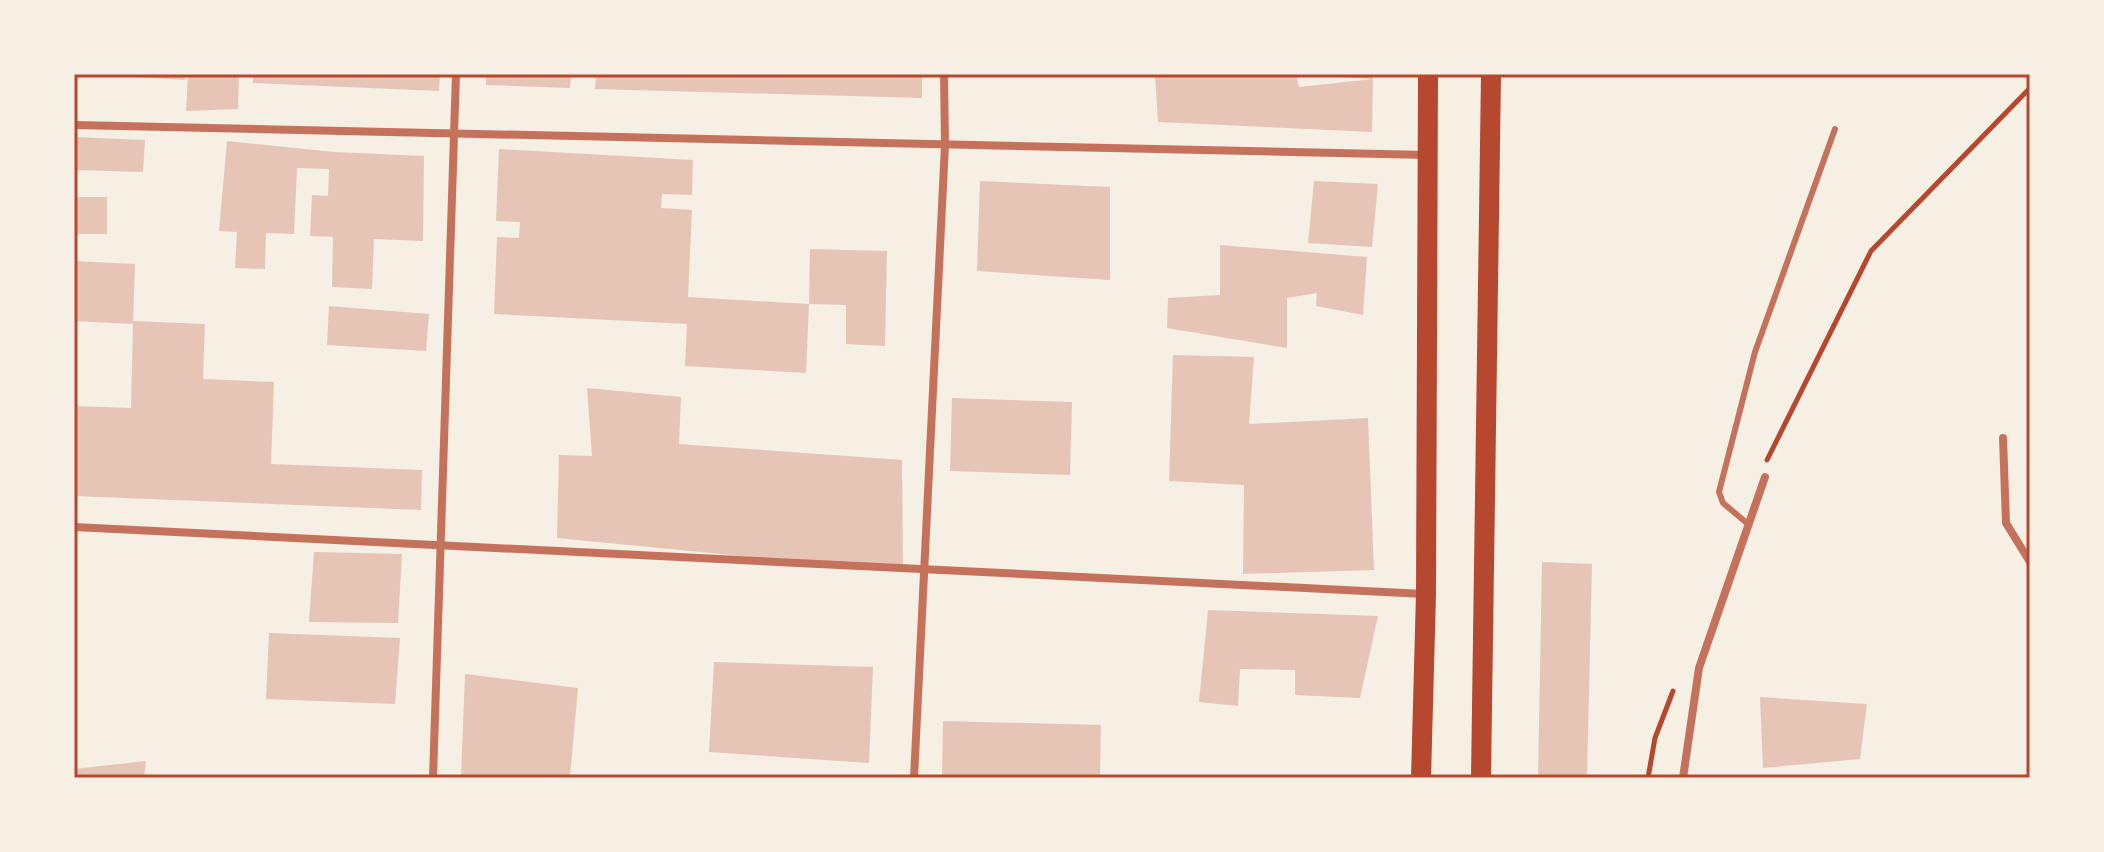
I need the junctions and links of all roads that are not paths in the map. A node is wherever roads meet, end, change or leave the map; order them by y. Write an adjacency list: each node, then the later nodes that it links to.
1 (456, 74): 7 (street)
2 (944, 74): 8 (street)
3 (1428, 74): 9 (main road)
4 (1491, 74): 21 (main road)
5 (74, 125): 7 (street)
6 (1835, 129): 12 (lane)
7 (454, 133): 8 (street); 14 (street)
8 (945, 145): 9 (street); 16 (street)
9 (1427, 155): 17 (main road)
10 (2003, 438): 15 (street)
11 (1765, 477): 12 (street)
12 (1748, 524): 22 (street)
13 (74, 527): 14 (street)
14 (442, 545): 16 (street); 18 (street)
15 (2030, 562)
16 (926, 570): 17 (street); 19 (street)
17 (1426, 594): 20 (main road)
18 (433, 778)
19 (914, 778)
20 (1421, 778)
21 (1481, 778)
22 (1683, 778)

